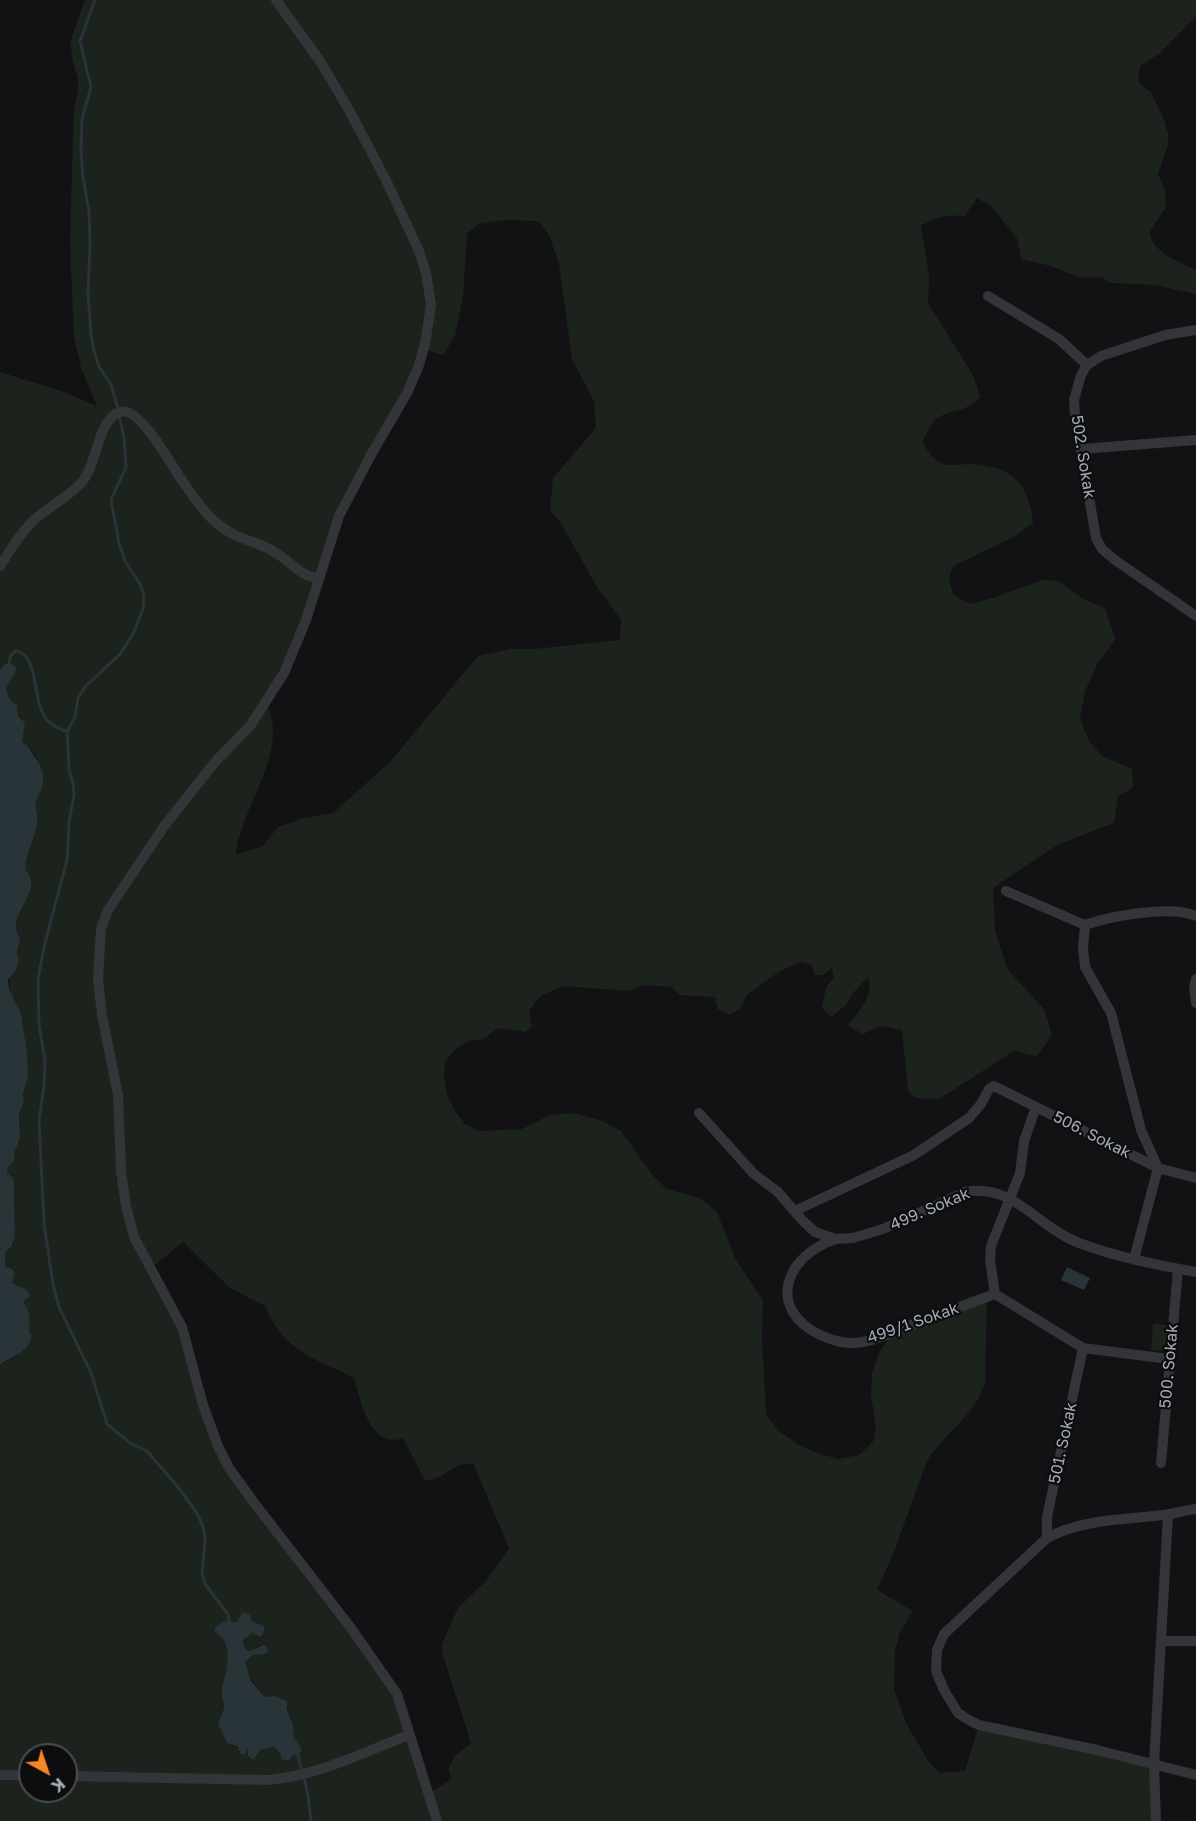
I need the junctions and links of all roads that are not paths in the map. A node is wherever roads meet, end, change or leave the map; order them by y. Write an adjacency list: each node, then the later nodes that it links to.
1 (276, 0): 8 (street)
2 (988, 296): 4 (street)
3 (1196, 330): 4 (street)
4 (1087, 365): 6 (street, 502. Sokak)
5 (1196, 440): 6 (street)
6 (1081, 449): 9 (street, 502. Sokak)
7 (0, 566): 8 (street)
8 (318, 578): 34 (street)
9 (1196, 616)
10 (1005, 891): 12 (street)
11 (1196, 916): 12 (street)
12 (1085, 926): 17 (street)
13 (1196, 979): 14 (street)
14 (1196, 1003)
15 (1036, 1107): 17 (street, 506. Sokak); 19 (street, 506. Sokak); 20 (street)
16 (699, 1113): 20 (street)
17 (1158, 1168): 18 (street, 506. Sokak); 22 (street)
18 (1196, 1178)
19 (1011, 1198): 21 (street, 499. Sokak); 22 (street, 499. Sokak); 25 (street, 506. Sokak)
20 (795, 1211): 21 (street)
21 (836, 1239): 25 (street, 499/1 Sokak)
22 (1134, 1259): 23 (street, 499. Sokak)
23 (1178, 1269): 24 (street, 499. Sokak); 27 (street, 500. Sokak)
24 (1196, 1272)
25 (995, 1294): 26 (street)
26 (1083, 1348): 27 (street); 31 (street, 501. Sokak)
27 (1169, 1359): 28 (street, 500. Sokak)
28 (1161, 1463)
29 (1196, 1509): 30 (street)
30 (1168, 1515): 31 (street); 32 (street)
31 (1047, 1538): 35 (street)
32 (1161, 1641): 33 (street); 35 (street)
33 (1196, 1641)
34 (409, 1735): 39 (street); 40 (street)
35 (1154, 1764): 38 (street); 41 (street)
36 (0, 1775): 37 (street)
37 (18, 1775)
38 (1196, 1775)
39 (78, 1776)
40 (437, 1821)
41 (1156, 1821)

